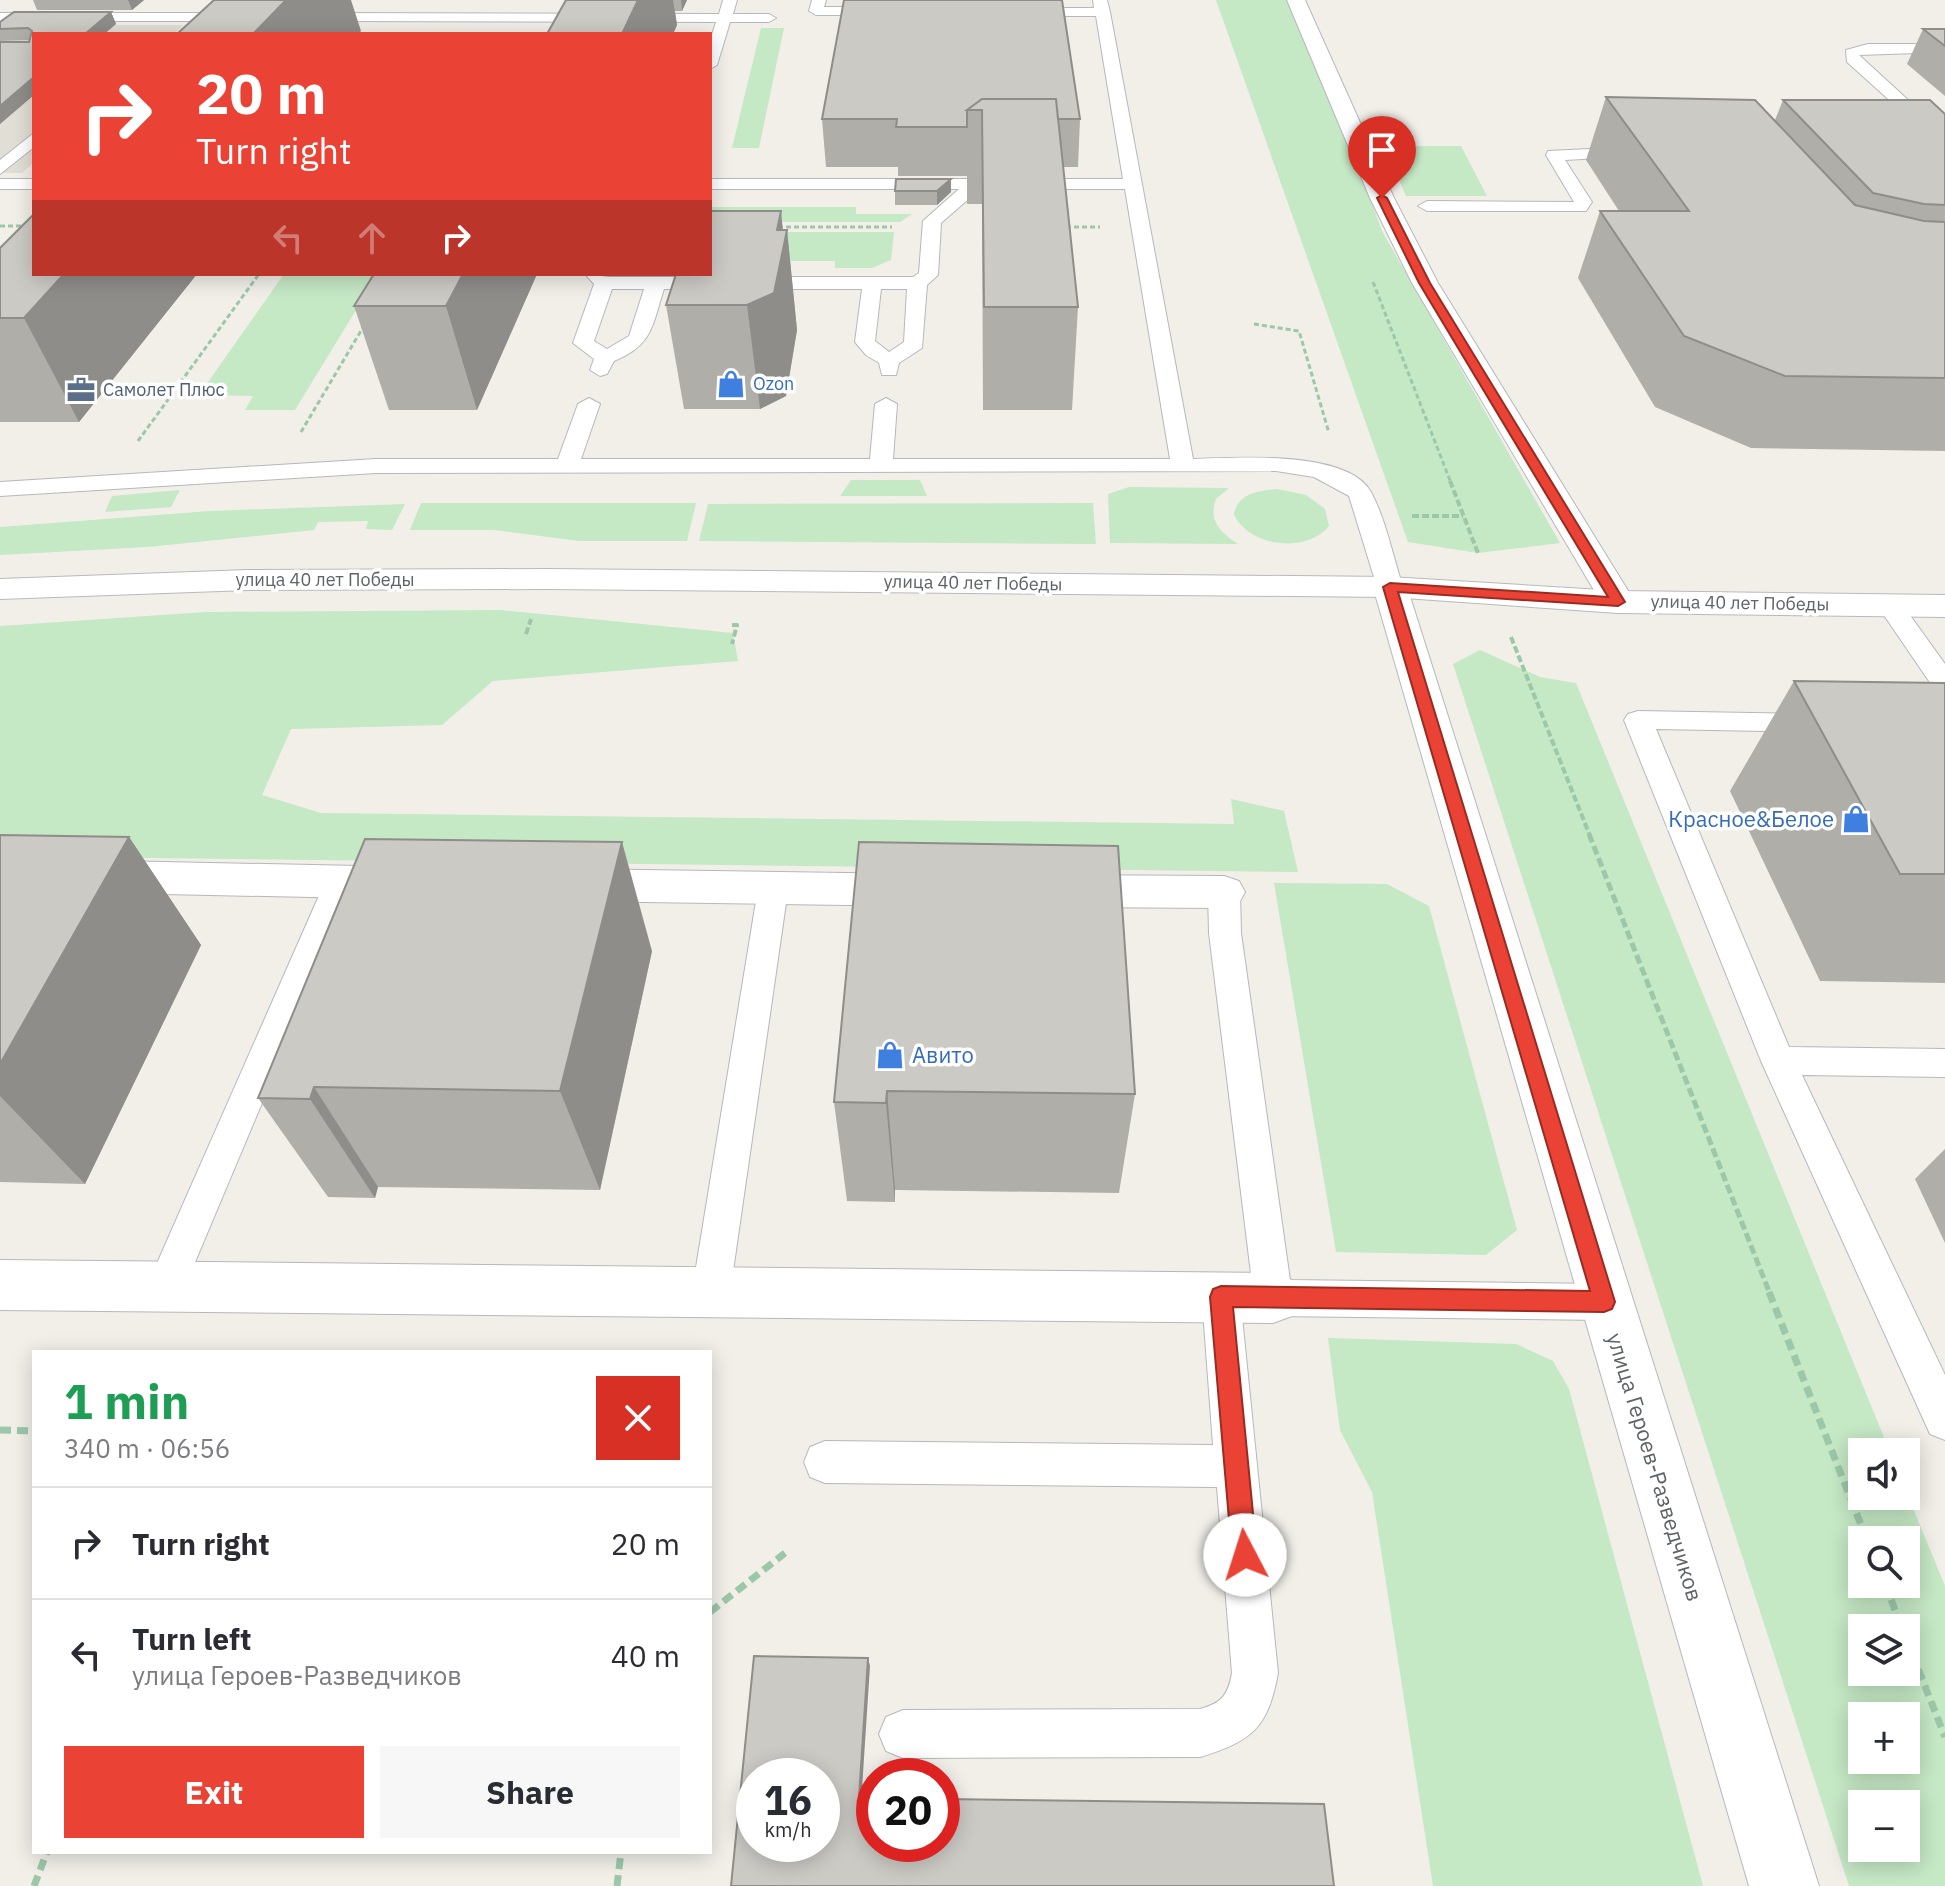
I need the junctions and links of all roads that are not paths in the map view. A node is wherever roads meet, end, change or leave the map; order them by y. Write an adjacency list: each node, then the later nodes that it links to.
1 (730, 0): 11 (lane)
2 (819, 0): 5 (lane)
3 (1296, 0): 40 (street)
4 (1101, 6): 6 (lane); 26 (lane)
5 (895, 11)
6 (1007, 12)
7 (0, 17): 8 (lane)
8 (248, 17)
9 (294, 17): 10 (lane)
10 (464, 17): 11 (lane); 13 (lane)
11 (724, 18): 12 (lane); 15 (lane)
12 (769, 18)
13 (454, 32)
14 (1945, 48): 16 (lane)
15 (712, 58)
16 (1945, 124)
17 (32, 140): 19 (lane)
18 (0, 152): 19 (lane)
19 (18, 152): 21 (lane)
20 (1642, 152): 27 (lane)
21 (0, 169)
22 (0, 184): 23 (lane)
23 (32, 184)
24 (712, 184): 25 (lane)
25 (976, 184): 26 (lane); 31 (lane)
26 (1133, 184): 36 (lane)
27 (1427, 206)
28 (600, 278): 29 (lane); 29 (lane)
29 (656, 283): 30 (lane)
30 (872, 283): 31 (lane); 31 (lane)
31 (917, 283)
32 (589, 404): 34 (lane)
33 (886, 404): 35 (lane)
34 (567, 466): 35 (lane); 37 (lane)
35 (881, 466): 36 (lane)
36 (1183, 466): 38 (lane)
37 (0, 489)
38 (1390, 587): 39 (street, улица 40 лет Победы); 40 (street, улица 40 лет Победы); 60 (street, улица Героев-Разведчиков)
39 (0, 589)
40 (1618, 602): 41 (street, улица 40 лет Победы)
41 (1890, 605): 42 (street, улица 40 лет Победы); 43 (lane)
42 (1945, 606)
43 (1945, 684)
44 (1838, 723): 53 (lane)
45 (0, 881): 46 (street)
46 (340, 882): 47 (street); 56 (lane)
47 (448, 883)
48 (541, 885): 49 (street)
49 (773, 889): 50 (street); 57 (lane)
50 (959, 890)
51 (1022, 891): 52 (street)
52 (1224, 892): 59 (lane)
53 (1778, 1061): 54 (lane); 61 (lane)
54 (1945, 1063)
55 (0, 1285): 56 (street)
56 (166, 1286): 57 (street)
57 (711, 1292): 58 (street)
58 (1221, 1297): 59 (street); 63 (lane)
59 (1273, 1298): 60 (lane)
60 (1604, 1302): 65 (street, улица Героев-Разведчиков)
61 (1945, 1420)
62 (825, 1462): 63 (lane)
63 (1237, 1466): 64 (lane)
64 (903, 1734)
65 (1784, 1886)

